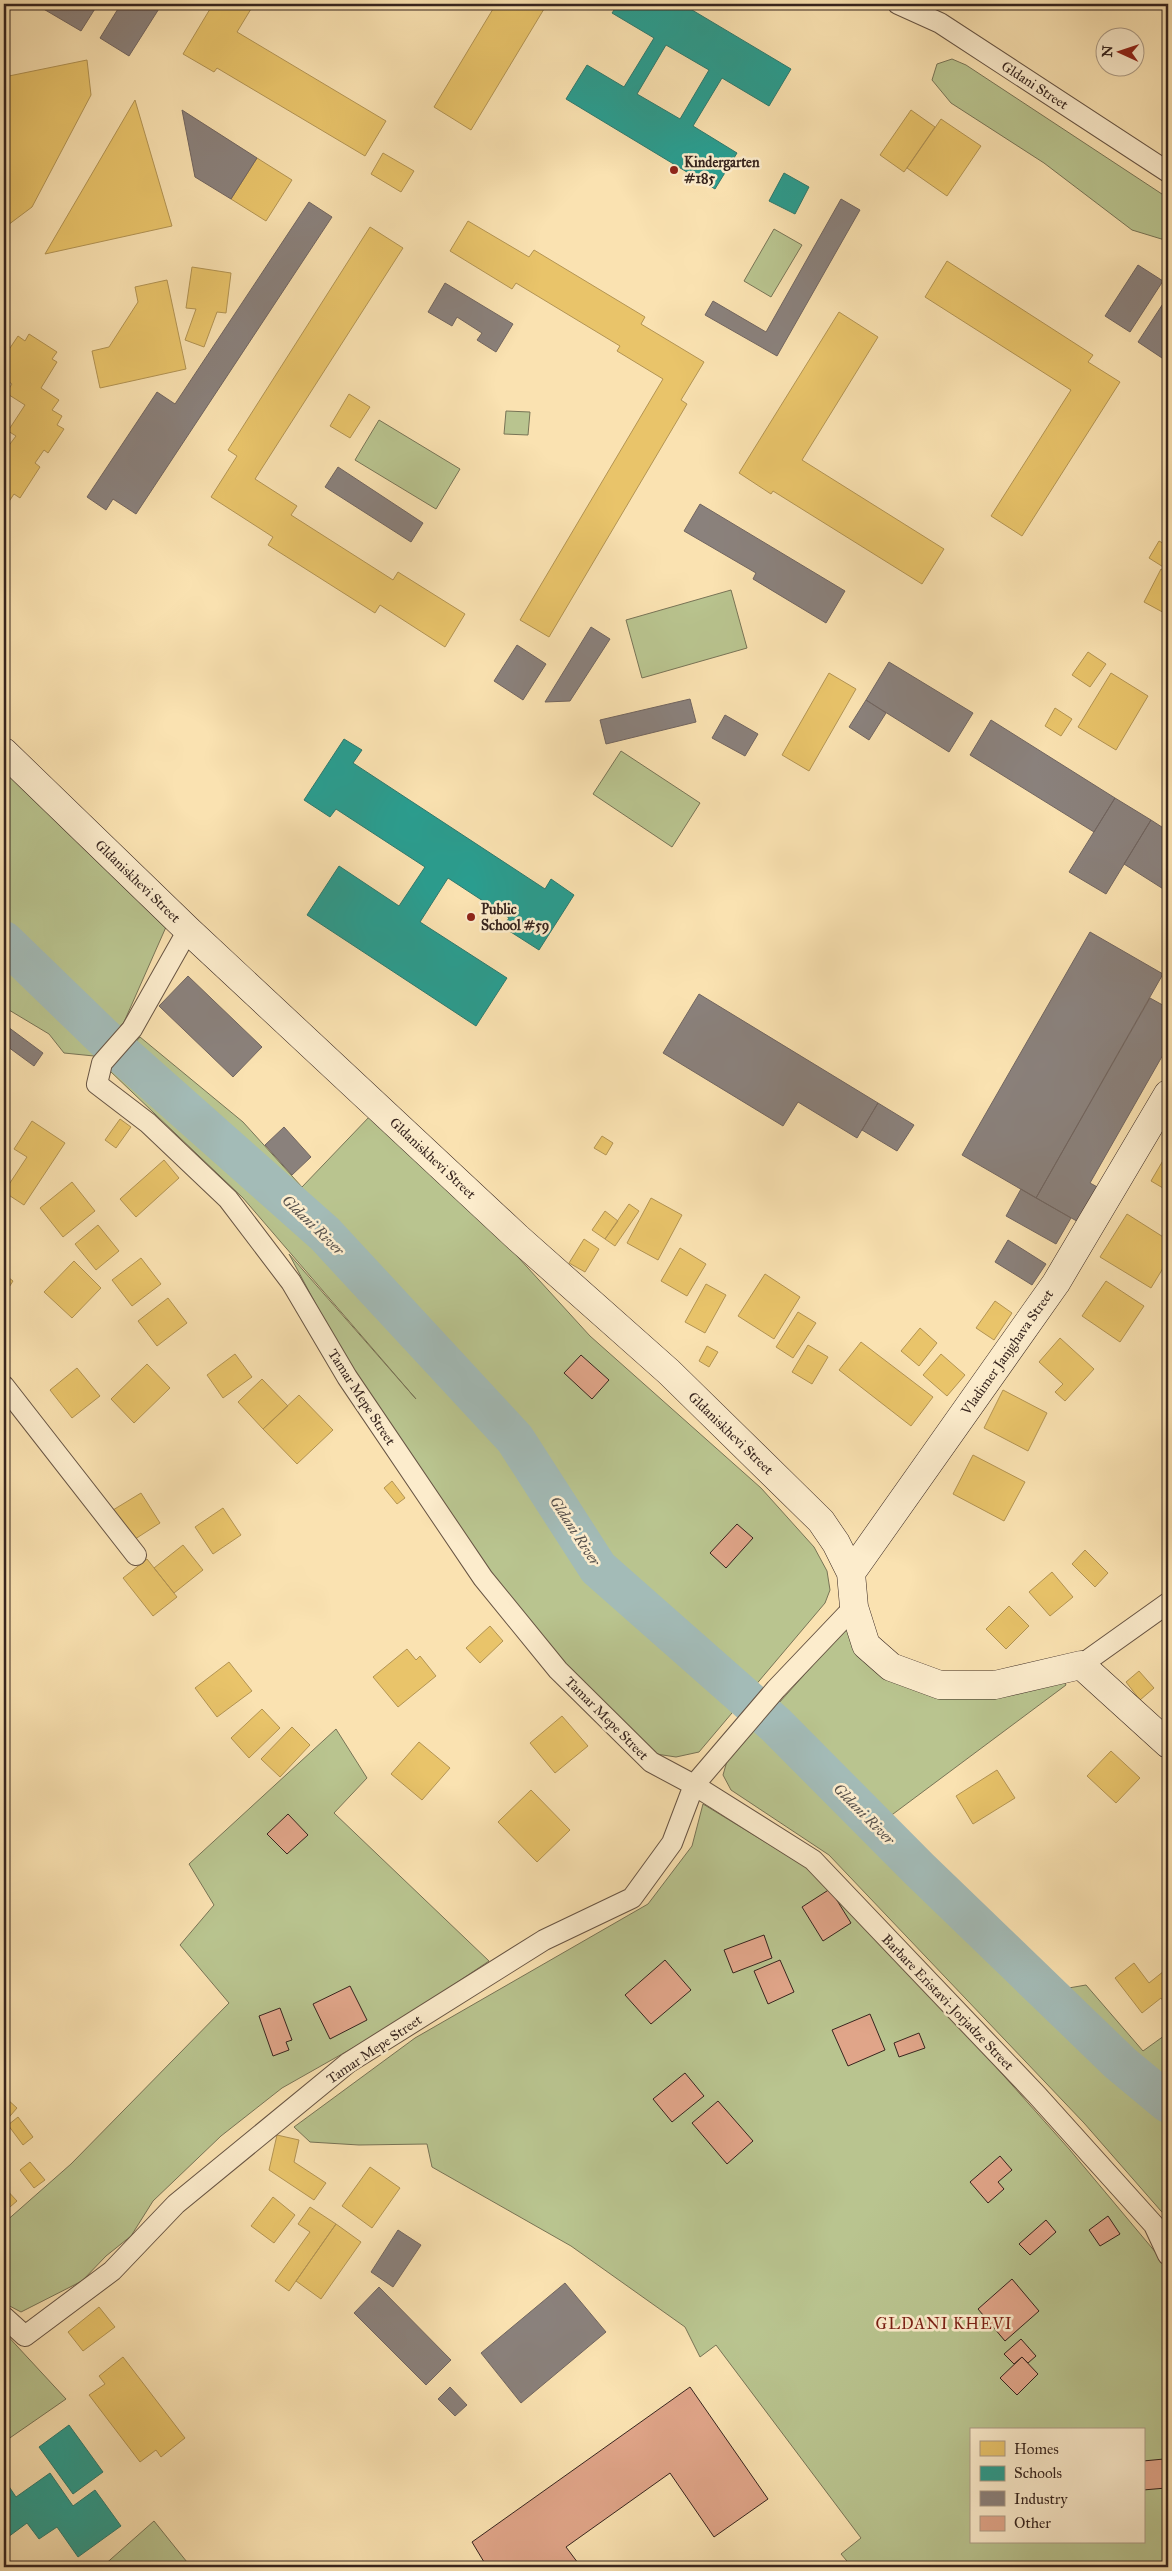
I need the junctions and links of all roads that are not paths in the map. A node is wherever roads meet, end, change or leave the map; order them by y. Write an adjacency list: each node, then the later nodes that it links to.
1 (898, 4): 2 (street, Gldani Street)
2 (1168, 172)
3 (4, 752): 4 (street, Gldaniskhevi Street)
4 (188, 930): 8 (street, Gldaniskhevi Street); 13 (street, Tamar Mepe Street)
5 (1168, 1094): 8 (street, Vladimer Janjghava Street)
6 (4, 1386): 7 (street)
7 (136, 1555)
8 (851, 1573): 10 (street)
9 (1168, 1604): 11 (street)
10 (854, 1607): 11 (street); 13 (street)
11 (1081, 1666): 12 (street)
12 (1168, 1744)
13 (694, 1785): 14 (street, Barbare Eristavi-Jorjadze Street); 15 (street, Tamar Mepe Street)
14 (1168, 2255)
15 (4, 2318)

